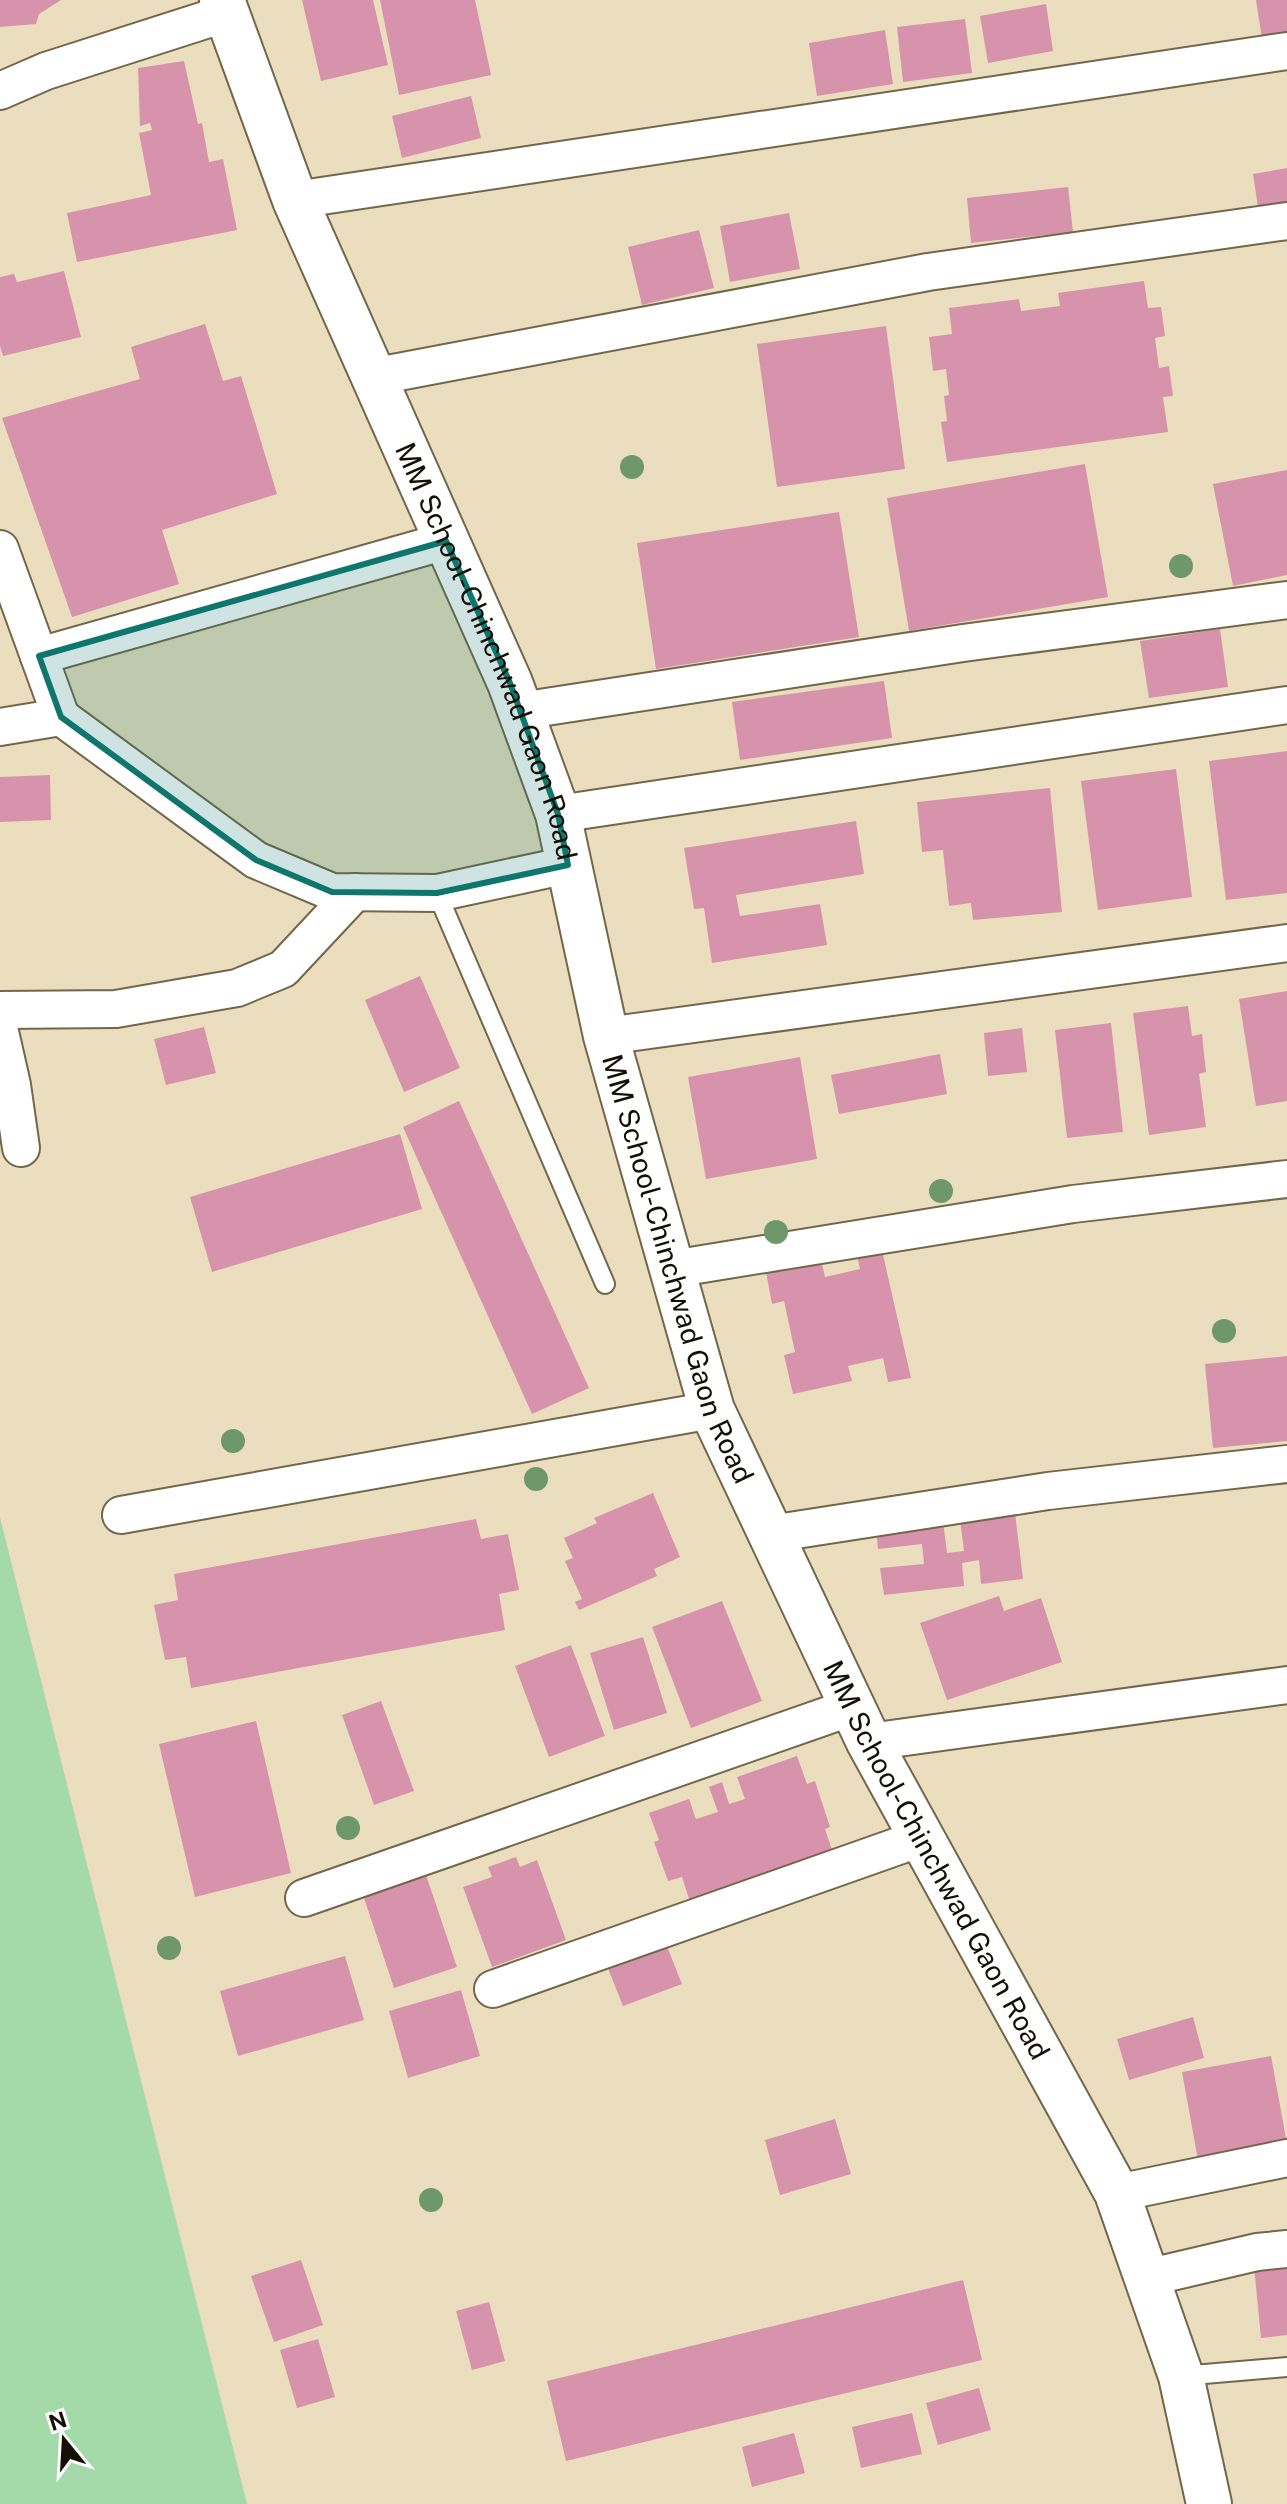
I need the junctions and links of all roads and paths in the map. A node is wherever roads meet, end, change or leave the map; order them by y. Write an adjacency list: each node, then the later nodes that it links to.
1 (224, 6): 3 (street); 4 (main road, MM School-Chinchwad Gaon Road)
2 (1287, 51): 4 (street)
3 (0, 91)
4 (295, 200): 6 (main road, MM School-Chinchwad Gaon Road)
5 (1287, 221): 6 (street)
6 (372, 377): 7 (main road, MM School-Chinchwad Gaon Road)
7 (446, 541): 10 (street); 12 (main road, MM School-Chinchwad Gaon Road)
8 (0, 549): 10 (street)
9 (1287, 600): 12 (street)
10 (39, 656): 13 (street)
11 (1287, 705): 15 (street)
12 (520, 711): 15 (main road, MM School-Chinchwad Gaon Road)
13 (61, 717): 14 (street); 17 (street)
14 (0, 727)
15 (558, 814): 16 (main road, MM School-Chinchwad Gaon Road)
16 (568, 865): 18 (street); 22 (main road, MM School-Chinchwad Gaon Road)
17 (355, 892): 18 (street); 20 (street)
18 (437, 893): 26 (lane)
19 (1287, 943): 22 (street)
20 (0, 1010)
21 (0, 1032): 23 (street)
22 (606, 1036): 25 (main road, MM School-Chinchwad Gaon Road)
23 (21, 1148)
24 (1287, 1179): 25 (street)
25 (672, 1269): 27 (main road, MM School-Chinchwad Gaon Road)
26 (605, 1284)
27 (712, 1410): 29 (street); 30 (main road, MM School-Chinchwad Gaon Road)
28 (1287, 1464): 30 (street)
29 (121, 1515)
30 (770, 1534): 32 (main road, MM School-Chinchwad Gaon Road)
31 (1287, 1685): 32 (street)
32 (860, 1724): 33 (main road, MM School-Chinchwad Gaon Road); 34 (street)
33 (921, 1838): 35 (street); 37 (main road, MM School-Chinchwad Gaon Road)
34 (304, 1898)
35 (493, 1989)
36 (1287, 2158): 37 (street)
37 (1117, 2193): 39 (main road, MM School-Chinchwad Gaon Road)
38 (1287, 2249): 39 (street)
39 (1146, 2278): 41 (main road, MM School-Chinchwad Gaon Road)
40 (1287, 2367): 41 (lane)
41 (1181, 2376): 42 (main road, MM School-Chinchwad Gaon Road)
42 (1209, 2504)

